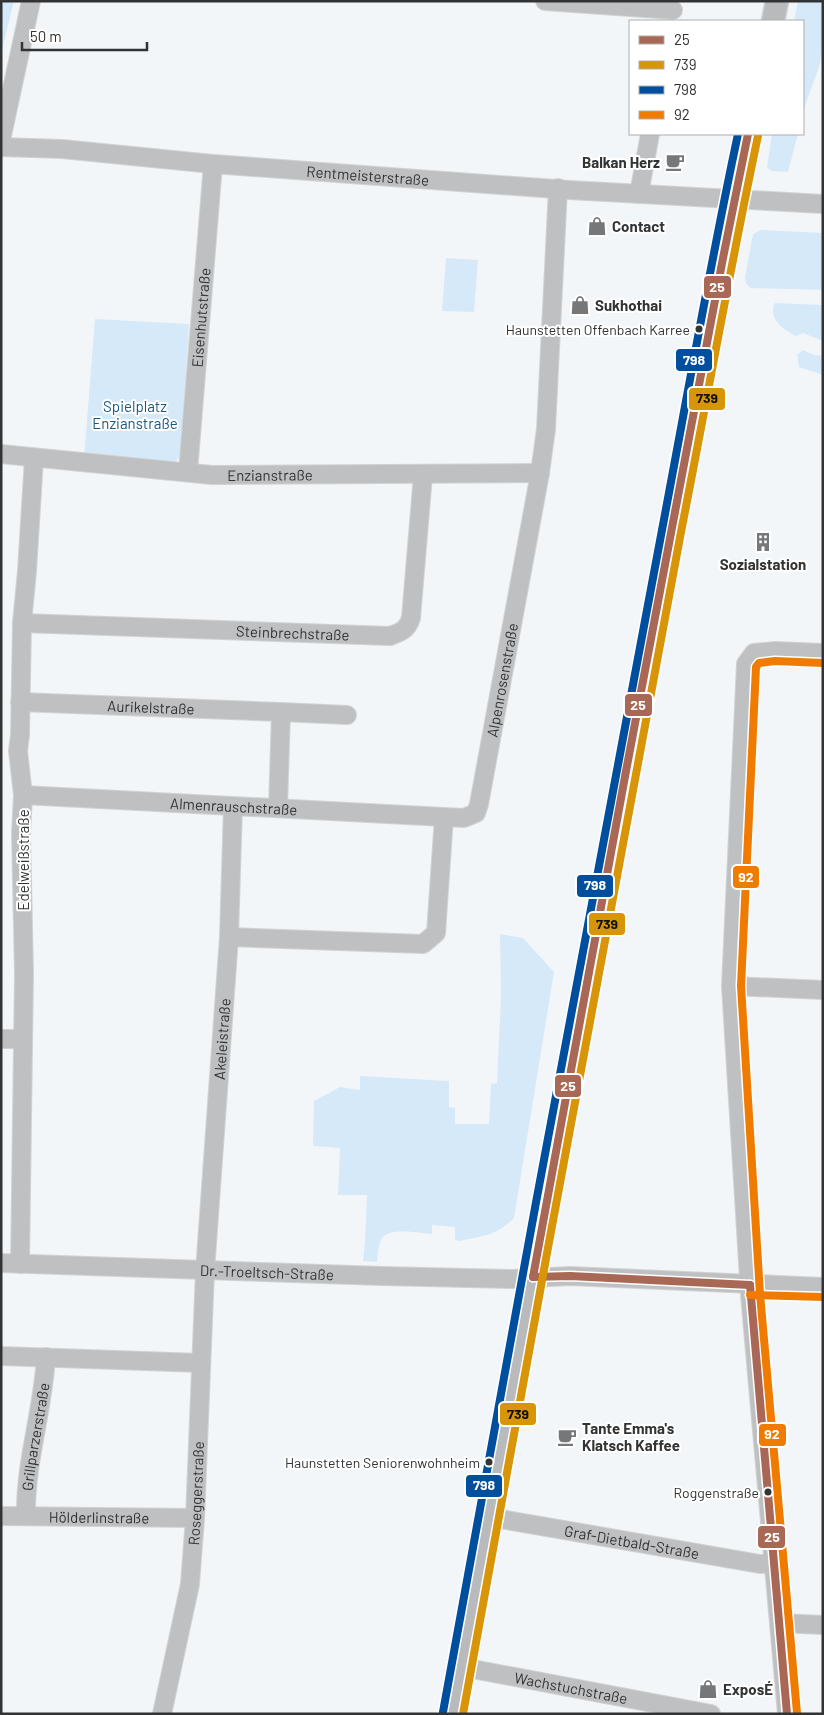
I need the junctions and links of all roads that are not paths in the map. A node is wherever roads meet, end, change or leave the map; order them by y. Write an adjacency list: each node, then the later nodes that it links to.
1 (31, 1): 8 (street)
2 (545, 1): 4 (street)
3 (777, 1): 5 (main road)
4 (673, 11)
5 (773, 20)
6 (650, 135): 12 (street)
7 (748, 135): 13 (main road)
8 (1, 140)
9 (1, 147): 10 (street, Rentmeisterstraße)
10 (213, 164): 11 (street, Rentmeisterstraße); 17 (street, Eisenhutstraße)
11 (558, 188): 12 (street, Rentmeisterstraße); 18 (street, Alpenrosenstraße)
12 (639, 194): 13 (street, Rentmeisterstraße)
13 (734, 200): 14 (street, Rentmeisterstraße); 38 (main road)
14 (823, 204)
15 (1, 454): 16 (street, Enzianstraße)
16 (34, 458): 17 (street, Enzianstraße); 20 (street, Edelweißstraße)
17 (188, 472): 19 (street, Enzianstraße)
18 (540, 473): 19 (street, Enzianstraße); 29 (street, Alpenrosenstraße)
19 (423, 475): 20 (street, Steinbrechstraße)
20 (22, 622): 22 (street, Edelweißstraße)
21 (823, 653): 31 (street)
22 (20, 702): 23 (street, Aurikelstraße); 25 (street, Edelweißstraße)
23 (281, 712): 24 (street, Aurikelstraße); 28 (street)
24 (347, 715)
25 (9, 752): 26 (street, Edelweißstraße)
26 (22, 795): 27 (street, Almenrauschstraße); 34 (street, Edelweißstraße)
27 (233, 806): 28 (street, Almenrauschstraße); 30 (street, Akeleistraße)
28 (278, 808): 29 (street, Almenrauschstraße)
29 (444, 817): 30 (street)
30 (229, 937): 37 (street, Akeleistraße)
31 (731, 986): 32 (street); 39 (street)
32 (823, 990)
33 (1, 1038): 34 (street)
34 (23, 1039): 36 (street, Edelweißstraße)
35 (1, 1263): 36 (street, Dr.-Troeltsch-Straße)
36 (20, 1264): 37 (street, Dr.-Troeltsch-Straße)
37 (205, 1271): 38 (street, Dr.-Troeltsch-Straße); 43 (street, Roseggerstraße)
38 (533, 1277): 39 (street); 46 (main road)
39 (750, 1285): 40 (street); 48 (street)
40 (823, 1287)
41 (1, 1356): 42 (street)
42 (46, 1357): 43 (street); 45 (street, Grillparzerstraße)
43 (201, 1362): 47 (street, Roseggerstraße)
44 (1, 1516): 45 (street, Hölderlinstraße)
45 (26, 1516): 47 (street, Hölderlinstraße)
46 (489, 1517): 48 (street, Graf-Dietbald-Straße); 51 (main road)
47 (195, 1518): 52 (street, Roseggerstraße)
48 (774, 1563): 49 (street)
49 (779, 1623): 50 (street); 55 (street)
50 (823, 1625)
51 (462, 1667): 53 (main road); 54 (street, Wachstuchstraße)
52 (162, 1714)
53 (452, 1714)
54 (711, 1714)
55 (787, 1714)

